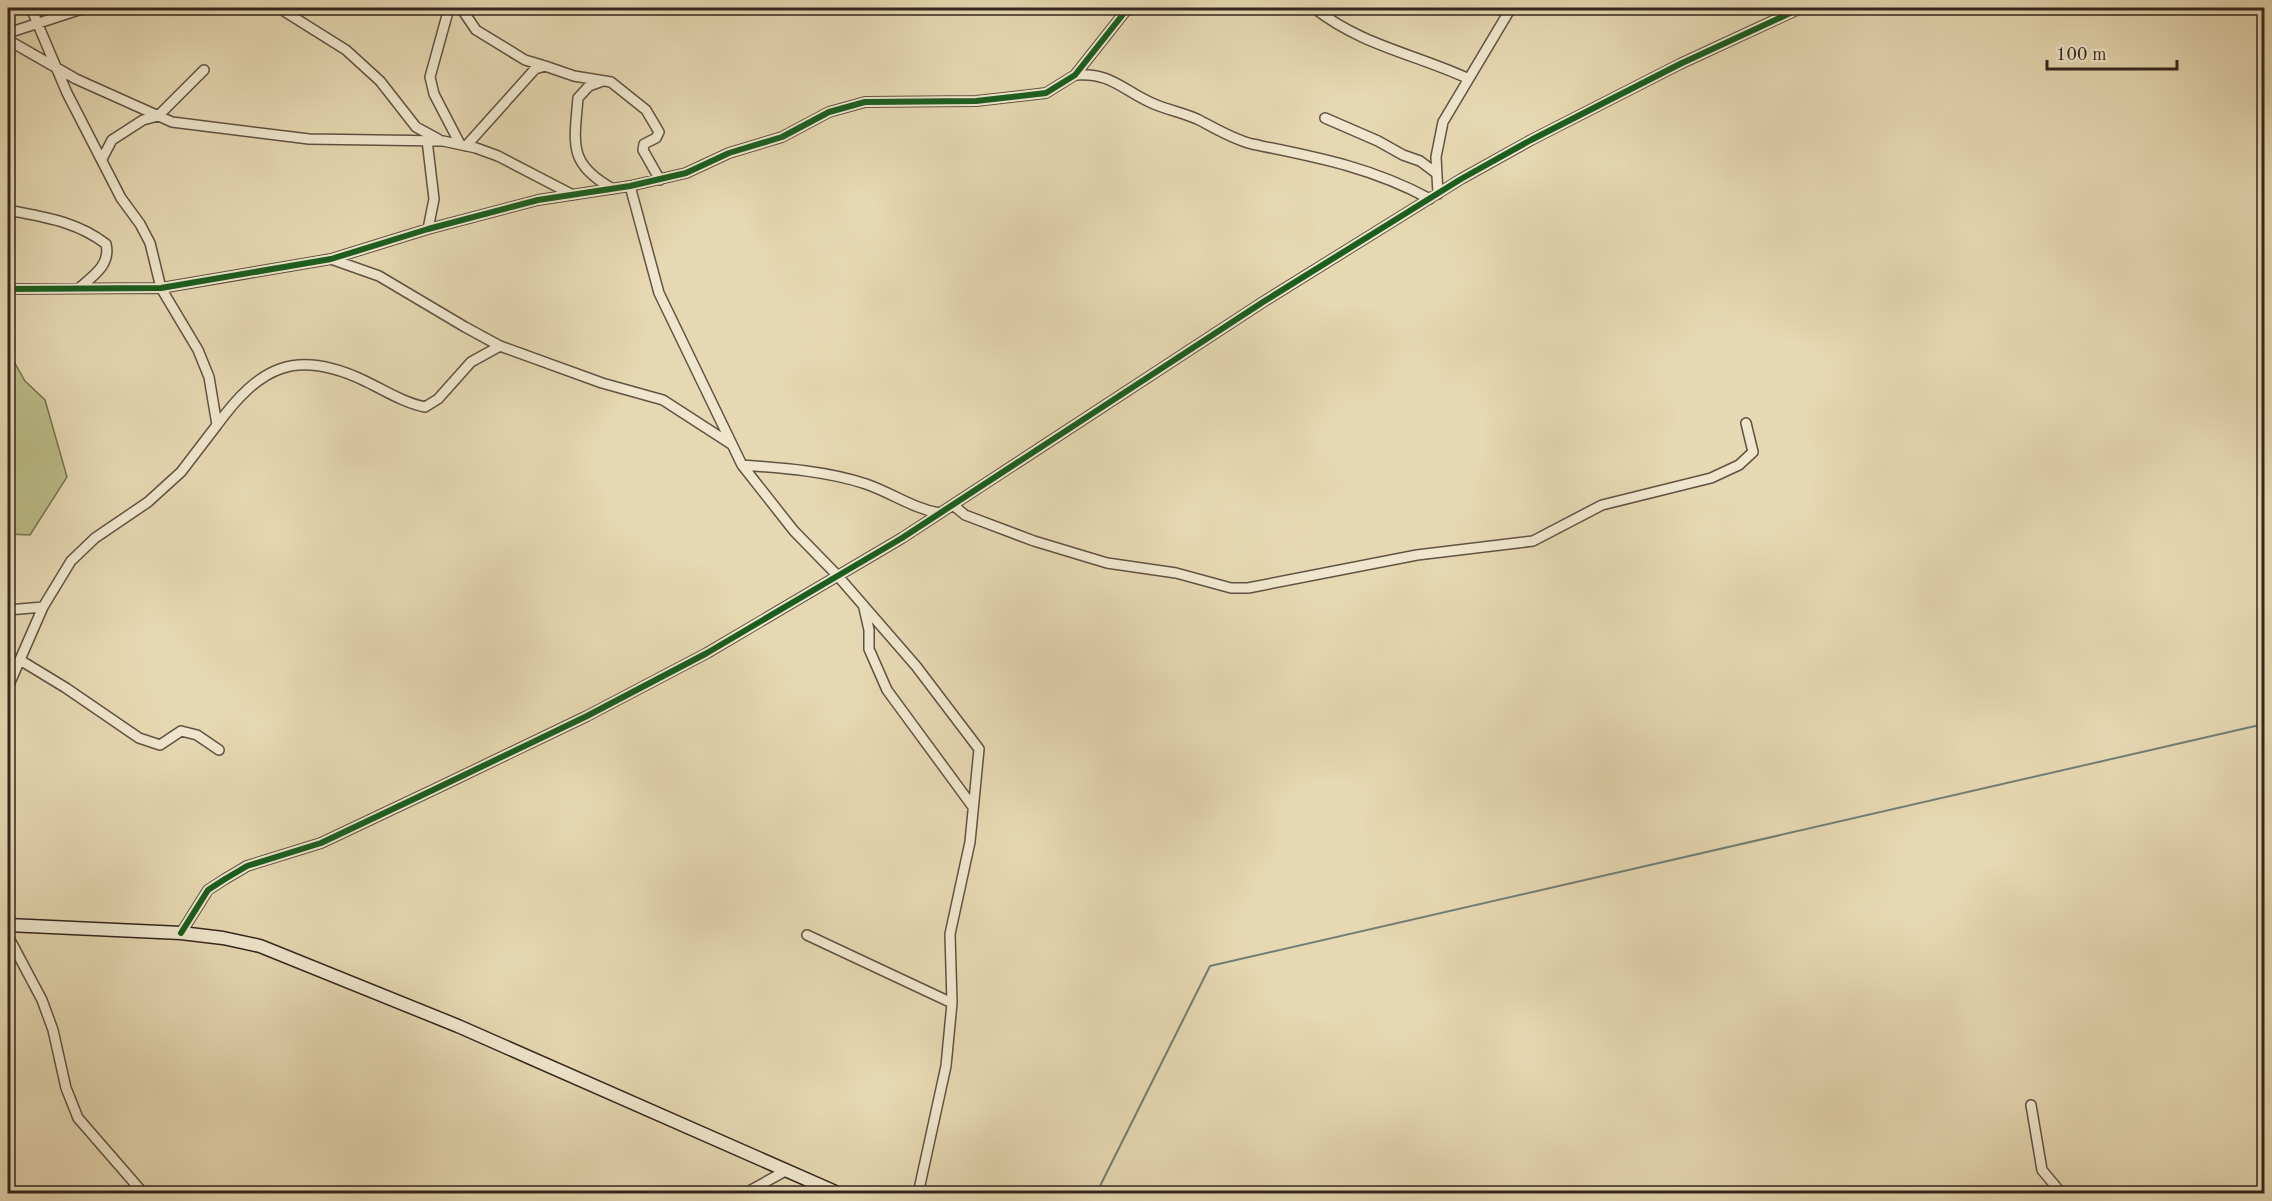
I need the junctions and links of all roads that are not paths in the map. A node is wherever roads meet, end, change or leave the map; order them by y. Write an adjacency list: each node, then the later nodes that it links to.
1 (31, 8): 10 (street)
2 (85, 8): 10 (street)
3 (279, 8): 22 (street)
4 (449, 8): 23 (street)
5 (461, 8): 13 (street)
6 (1128, 8): 16 (street)
7 (1314, 8): 17 (street)
8 (1511, 8): 17 (street)
9 (1801, 8): 30 (street)
10 (38, 23): 11 (street); 14 (street)
11 (8, 33)
12 (8, 40): 14 (street)
13 (542, 65): 18 (street); 23 (street)
14 (55, 68): 19 (street); 24 (street)
15 (204, 70): 19 (street)
16 (1075, 75): 26 (street); 30 (street)
17 (1467, 78): 25 (street)
18 (603, 81): 26 (street); 28 (street)
19 (158, 116): 21 (street); 24 (street)
20 (1325, 118): 25 (street)
21 (428, 140): 22 (street); 32 (street)
22 (443, 141): 23 (street)
23 (463, 145): 29 (street)
24 (102, 159): 34 (street)
25 (1436, 173): 30 (street)
26 (660, 180): 27 (street)
27 (630, 186): 28 (street); 40 (street)
28 (613, 189): 29 (street)
29 (573, 195): 32 (street)
30 (1434, 197): 42 (street)
31 (8, 210): 36 (street)
32 (428, 229): 33 (street)
33 (331, 259): 34 (street); 37 (street)
34 (161, 288): 36 (street); 39 (street)
35 (8, 289): 36 (street)
36 (78, 289)
37 (500, 346): 39 (street); 40 (street)
38 (1746, 423): 42 (street)
39 (217, 425): 46 (street)
40 (731, 444): 41 (street)
41 (742, 465): 43 (street); 44 (street)
42 (952, 505): 43 (street)
43 (939, 513): 44 (street)
44 (837, 575): 45 (street); 53 (street)
45 (863, 605): 51 (street); 51 (street)
46 (43, 607): 47 (street); 48 (street)
47 (8, 610)
48 (20, 660): 49 (street); 50 (street)
49 (8, 687)
50 (219, 750)
51 (973, 807): 56 (street)
52 (8, 925): 53 (street)
53 (181, 933): 58 (street)
54 (807, 935): 56 (street)
55 (8, 936): 59 (street)
56 (952, 1003): 62 (street)
57 (2031, 1104): 63 (street)
58 (787, 1170): 60 (street); 61 (street)
59 (144, 1194)
60 (744, 1194)
61 (840, 1194)
62 (918, 1194)
63 (2062, 1194)

